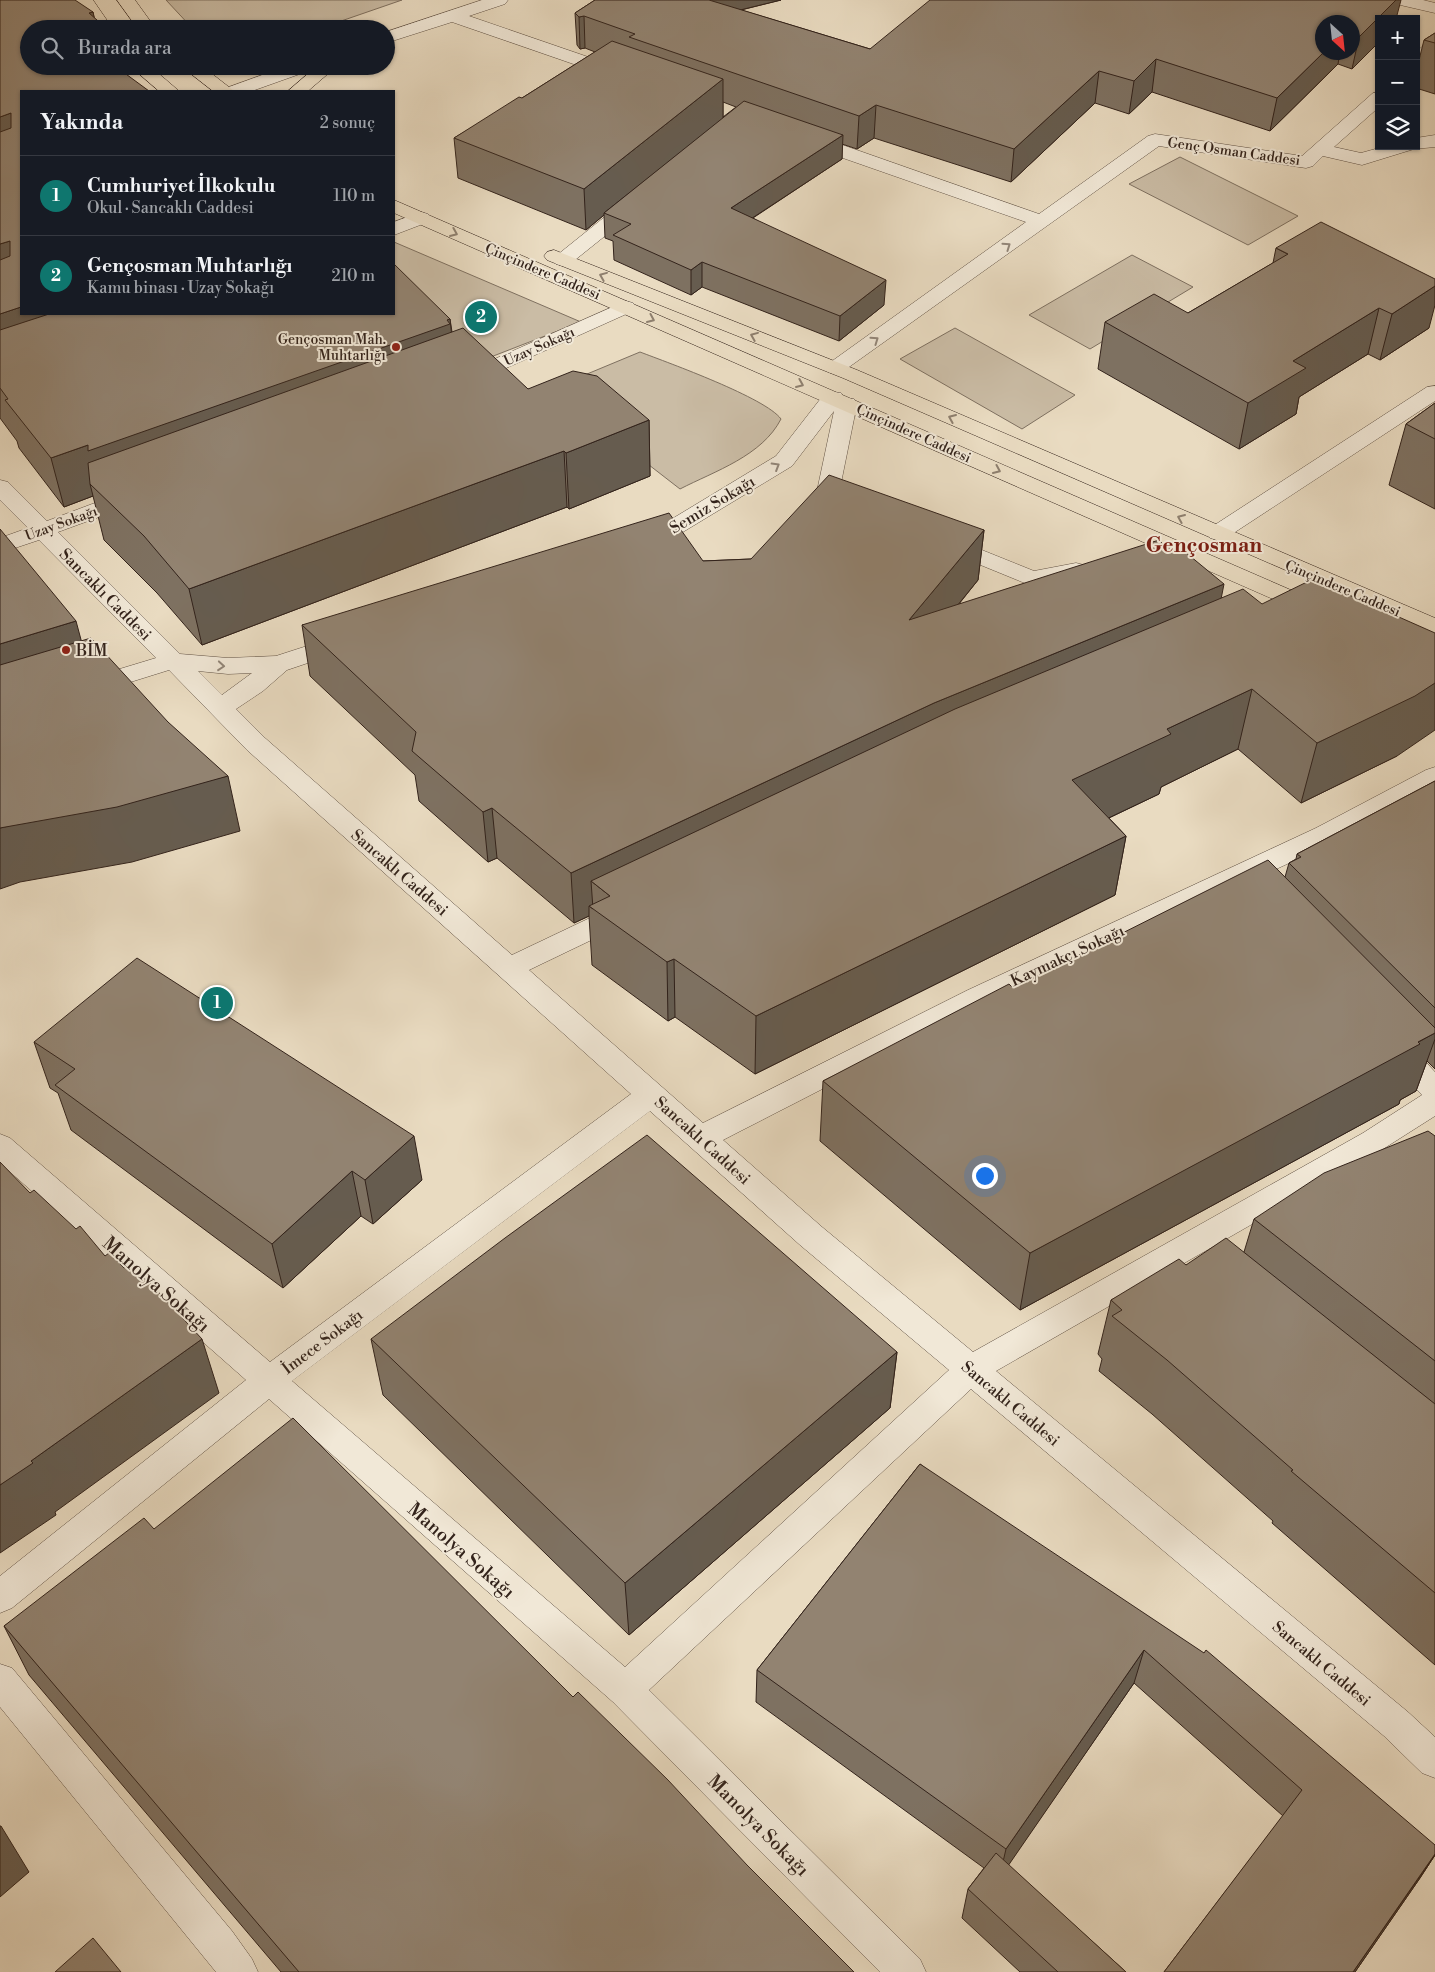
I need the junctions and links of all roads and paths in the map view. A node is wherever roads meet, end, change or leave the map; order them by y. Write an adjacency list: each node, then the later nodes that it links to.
1 (84, 0): 7 (main road)
2 (126, 0): 8 (main road)
3 (499, 0): 6 (street)
4 (1402, 0): 5 (street)
5 (1435, 8)
6 (453, 16): 9 (street); 16 (street)
7 (98, 20)
8 (140, 20)
9 (395, 35)
10 (1435, 45): 11 (street)
11 (1418, 60)
12 (151, 75): 17 (main road)
13 (203, 75): 18 (main road)
14 (280, 75): 19 (street)
15 (317, 75): 20 (main road)
16 (629, 78)
17 (169, 90)
18 (224, 90)
19 (238, 90)
20 (298, 90)
21 (1375, 100): 25 (street, Genç Osman Caddesi)
22 (788, 133): 31 (street)
23 (1435, 141): 24 (street)
24 (1420, 143)
25 (1320, 150): 26 (street); 31 (street, Genç Osman Caddesi)
26 (1394, 150)
27 (395, 188): 33 (main road, Çinçindere Caddesi)
28 (648, 191): 33 (street)
29 (395, 206): 30 (main road, Çinçindere Caddesi)
30 (421, 218): 32 (street); 34 (main road, Çinçindere Caddesi, one-way to 34)
31 (1041, 221): 35 (street, one-way to 31)
32 (395, 229)
33 (563, 260): 35 (main road, Çinçindere Caddesi, one-way to 33)
34 (626, 307): 36 (street, Uzay Sokağı); 38 (main road, Çinçindere Caddesi, one-way to 38)
35 (835, 368): 44 (main road, Çinçindere Caddesi, one-way to 35)
36 (442, 385)
37 (1435, 392): 44 (street)
38 (840, 401): 41 (street); 46 (street, Semiz Sokağı, one-way to 38); 47 (main road, Çinçindere Caddesi, one-way to 47)
39 (0, 487): 42 (street, Sancaklı Caddesi)
40 (154, 490): 42 (street, Uzay Sokağı)
41 (863, 506)
42 (43, 530): 45 (street, Uzay Sokağı); 55 (street, Sancaklı Caddesi)
43 (925, 533): 49 (street)
44 (1218, 533): 53 (main road, Çinçindere Caddesi)
45 (0, 546)
46 (622, 548)
47 (1175, 548): 48 (street); 50 (main road, Çinçindere Caddesi)
48 (1137, 556)
49 (1099, 565)
50 (1307, 606): 51 (main road, Çinçindere Caddesi); 52 (street)
51 (1331, 616)
52 (1279, 617)
53 (1435, 627)
54 (362, 636): 56 (street)
55 (172, 661): 56 (street, one-way to 56); 57 (street); 58 (street, Sancaklı Caddesi)
56 (278, 664): 58 (street)
57 (64, 696)
58 (220, 708): 63 (street, Sancaklı Caddesi)
59 (1434, 778): 60 (street, Kaymakçı Sokağı)
60 (1230, 880): 61 (street); 68 (street, Kaymakçı Sokağı)
61 (1251, 900)
62 (644, 904): 63 (street)
63 (509, 968): 66 (street, Sancaklı Caddesi)
64 (1380, 1034): 65 (street)
65 (1435, 1090)
66 (652, 1094): 68 (street, Sancaklı Caddesi); 71 (street, İmece Sokağı)
67 (1435, 1100): 70 (street)
68 (701, 1138): 70 (street, Sancaklı Caddesi)
69 (0, 1146): 71 (street, Manolya Sokağı)
70 (971, 1369): 74 (street); 75 (street, Sancaklı Caddesi)
71 (268, 1381): 72 (street, İmece Sokağı); 74 (street, Manolya Sokağı)
72 (0, 1597)
73 (0, 1680): 76 (street)
74 (625, 1690): 77 (street, Manolya Sokağı)
75 (1435, 1761)
76 (240, 1972)
77 (907, 1972)

